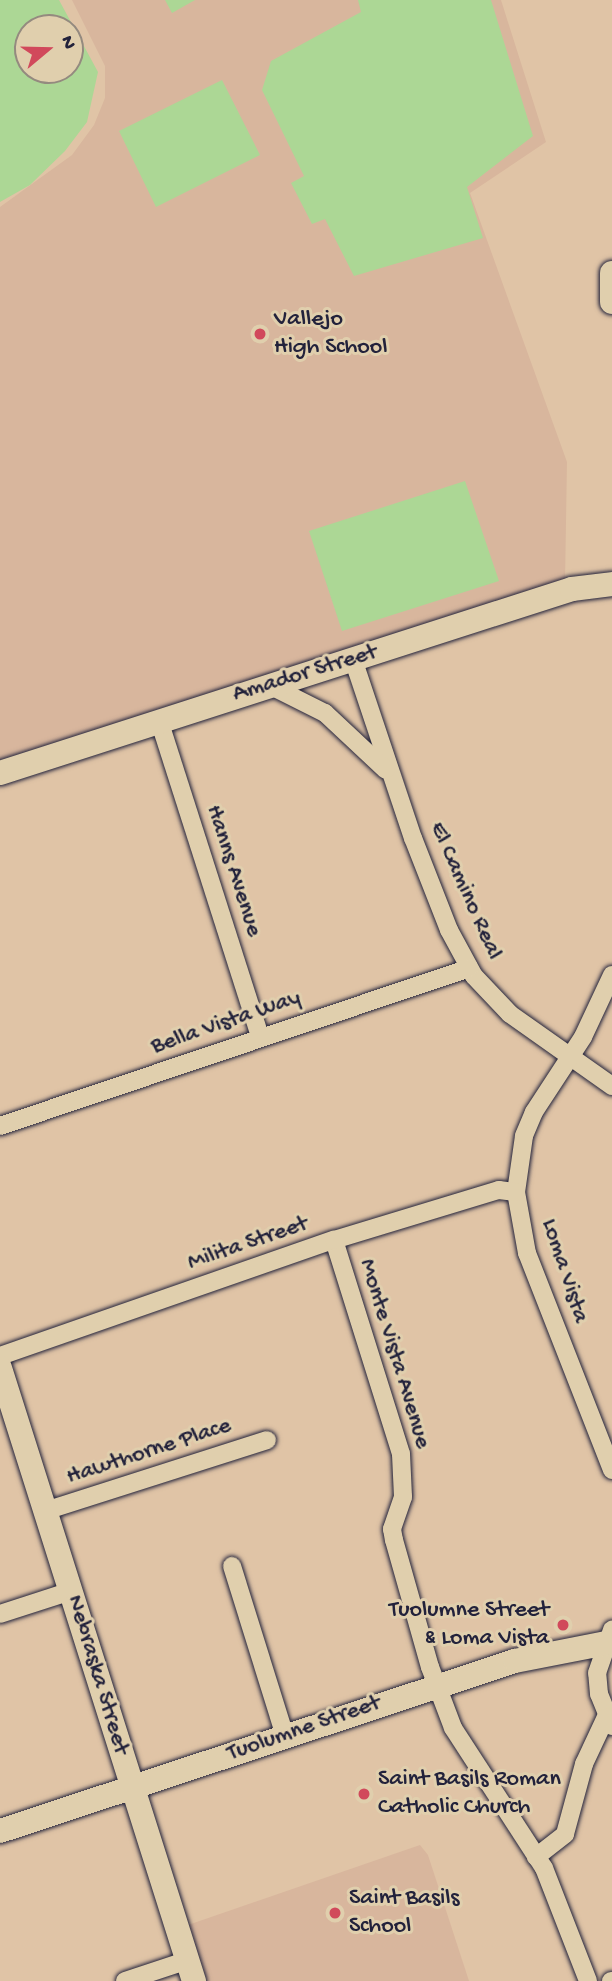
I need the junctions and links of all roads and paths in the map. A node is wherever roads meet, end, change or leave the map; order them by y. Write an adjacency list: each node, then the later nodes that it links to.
1 (612, 273): 2 (street)
2 (612, 302)
3 (612, 584): 4 (street, Amador Street)
4 (353, 659): 5 (street, Amador Street); 8 (street, El Camino Real)
5 (268, 685): 6 (street, Amador Street); 8 (street)
6 (159, 720): 7 (street, Amador Street); 11 (street, Hanns Avenue)
7 (0, 773)
8 (388, 773): 9 (street, El Camino Real)
9 (469, 968): 11 (street, Bella Vista Way); 12 (street, El Camino Real)
10 (612, 975): 12 (street, Loma Vista)
11 (260, 1036): 14 (street, Bella Vista Way)
12 (568, 1058): 13 (street, El Camino Real); 15 (street, Loma Vista)
13 (612, 1086)
14 (0, 1126)
15 (516, 1192): 16 (street, Milita Street); 21 (street, Loma Vista)
16 (334, 1240): 17 (street, Milita Street); 27 (street, Monte Vista Avenue)
17 (0, 1356)
18 (0, 1368): 19 (street, Nebraska Street)
19 (5, 1403): 22 (street, Nebraska Street)
20 (267, 1440): 22 (street, Hawthorne Place)
21 (612, 1470)
22 (45, 1511): 24 (street, Nebraska Street)
23 (232, 1566): 29 (street)
24 (71, 1591): 25 (street); 30 (street, Nebraska Street)
25 (0, 1614)
26 (610, 1639): 27 (street, Tuolumne Street); 28 (street)
27 (436, 1685): 29 (street, Tuolumne Street); 32 (street, Monte Vista Avenue)
28 (609, 1722): 32 (street)
29 (285, 1736): 30 (street, Tuolumne Street)
30 (132, 1787): 31 (street, Tuolumne Street); 33 (street, Nebraska Street)
31 (0, 1831)
32 (536, 1857): 35 (street, Monte Vista Avenue)
33 (191, 1971): 34 (street)
34 (125, 1981)
35 (588, 1981)

